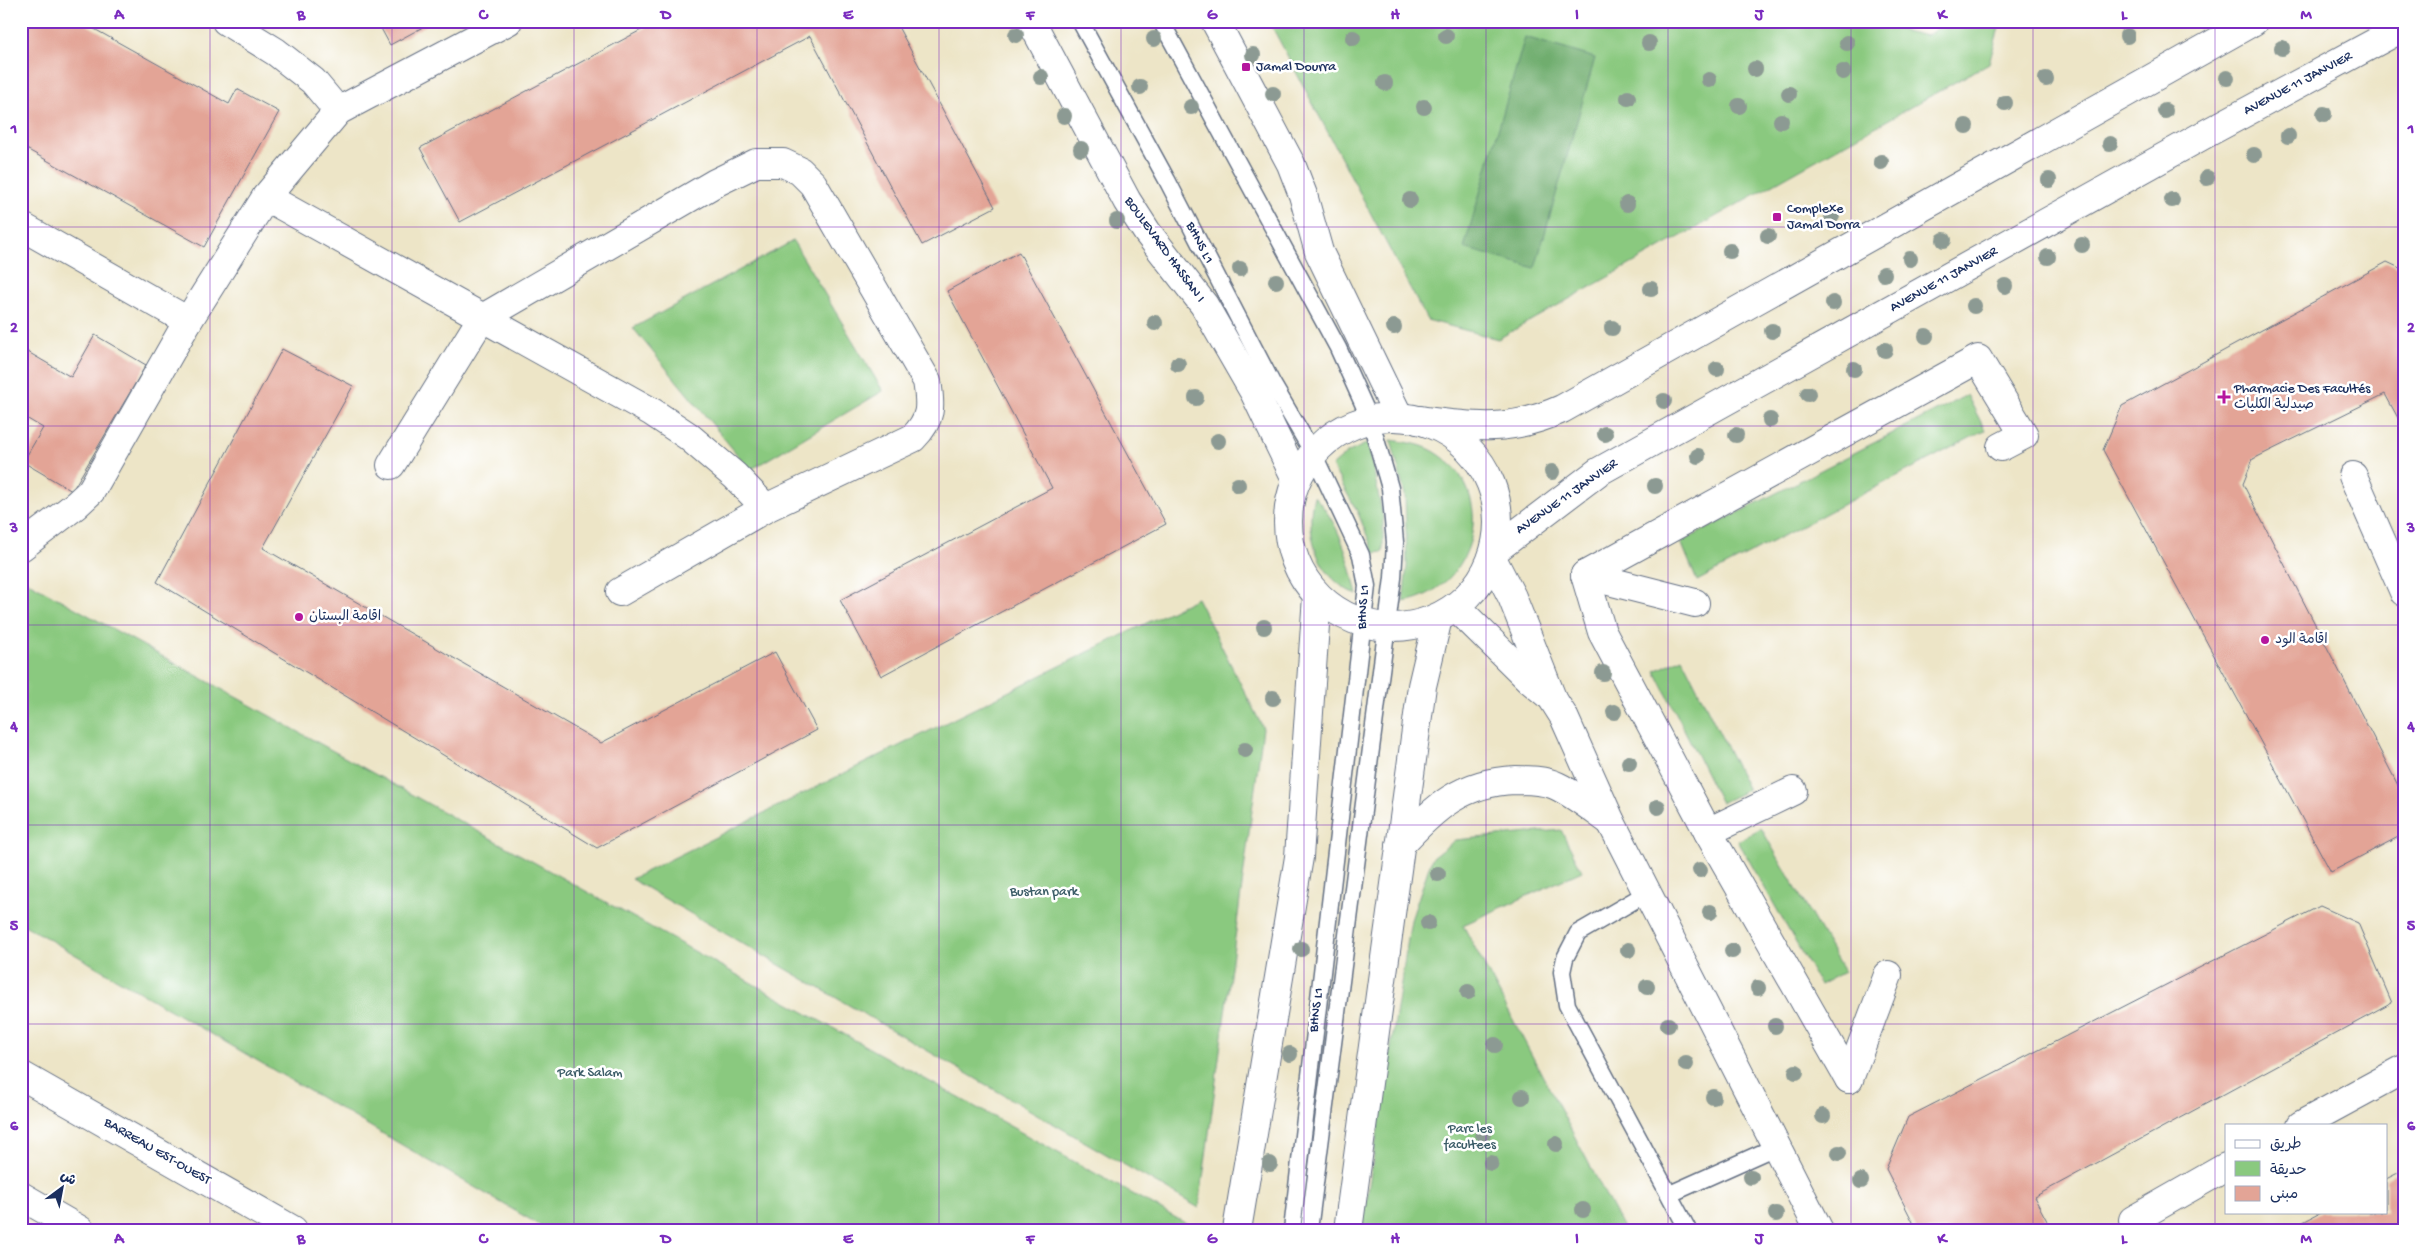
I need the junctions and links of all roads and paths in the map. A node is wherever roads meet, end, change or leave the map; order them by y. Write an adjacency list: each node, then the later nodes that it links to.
1 (226, 21): 9 (street)
2 (1031, 21): 20 (street, BOULEVARD HASSAN I)
3 (1080, 21): 17 (lane, BHNS L1)
4 (1161, 21): 14 (lane, BHNS L1)
5 (1214, 21): 15 (street)
6 (2254, 21): 15 (street)
7 (507, 22): 9 (street)
8 (2404, 28): 23 (street, AVENUE 11 JANVIER)
9 (338, 112): 10 (street)
10 (266, 197): 12 (street); 13 (street)
11 (21, 226): 13 (street)
12 (481, 319): 18 (street); 21 (street); 21 (street)
13 (188, 321): 22 (street)
14 (1370, 419): 15 (street); 17 (street); 30 (lane, BHNS L1)
15 (1408, 419): 23 (street)
16 (2001, 447): 24 (street)
17 (1313, 453): 20 (street); 30 (lane, BHNS L1)
18 (391, 465)
19 (2353, 476): 26 (street)
20 (1296, 479): 27 (street)
21 (766, 508): 25 (street)
22 (21, 547)
23 (1493, 554): 29 (street); 31 (street)
24 (1585, 575): 28 (street); 34 (street)
25 (620, 592)
26 (2404, 592)
27 (1317, 596): 30 (street); 48 (street)
28 (1696, 603)
29 (1447, 612): 30 (street); 31 (street); 35 (street)
30 (1374, 625): 49 (lane, BHNS L1); 50 (lane, BHNS L1)
31 (1552, 698): 33 (street)
32 (1793, 791): 34 (street)
33 (1611, 822): 35 (street); 36 (street)
34 (1708, 832): 37 (street)
35 (1400, 845): 51 (street)
36 (1647, 893): 41 (street); 43 (lane)
37 (1888, 976)
38 (2404, 1069): 40 (street)
39 (21, 1075): 47 (street, BARREAU EST-OUEST)
40 (2303, 1124)
41 (1775, 1147): 43 (lane); 53 (street)
42 (2225, 1168): 45 (street)
43 (1670, 1194): 52 (lane)
44 (21, 1196): 46 (street)
45 (2133, 1220)
46 (80, 1230)
47 (293, 1230)
48 (1238, 1230)
49 (1292, 1230)
50 (1309, 1230)
51 (1348, 1230)
52 (1688, 1230)
53 (1819, 1230)

